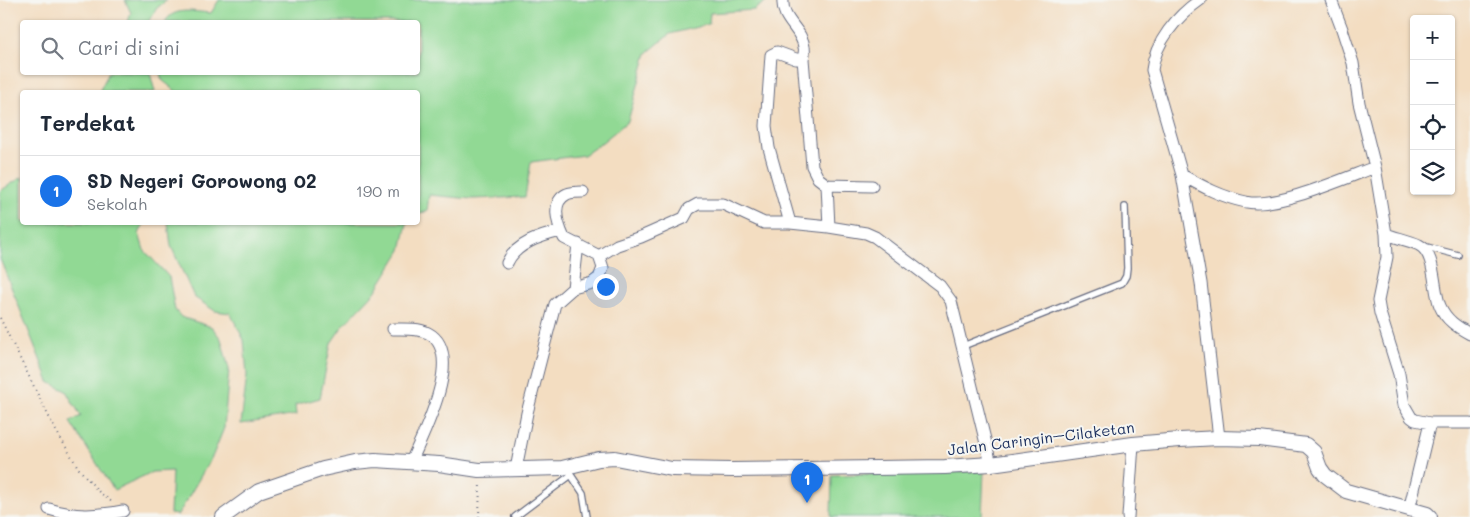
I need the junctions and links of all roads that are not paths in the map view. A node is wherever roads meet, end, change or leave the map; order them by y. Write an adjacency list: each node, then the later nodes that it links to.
1 (783, 0): 4 (street)
2 (1200, 0): 6 (street)
3 (1331, 0): 5 (street)
4 (803, 58): 7 (street); 11 (street)
5 (1376, 167): 6 (street); 14 (street)
6 (1182, 175): 26 (street)
7 (828, 185): 8 (street); 12 (street)
8 (872, 186)
9 (583, 192): 13 (street)
10 (1125, 207): 23 (lane)
11 (790, 223): 12 (street); 18 (street)
12 (829, 227): 23 (street)
13 (561, 231): 15 (street); 19 (street)
14 (1386, 234): 16 (street); 24 (street)
15 (578, 244): 18 (street); 20 (street)
16 (1421, 245): 17 (lane); 22 (street)
17 (1458, 255)
18 (599, 256): 20 (street)
19 (507, 262)
20 (573, 288): 30 (street)
21 (393, 328): 28 (street)
22 (1470, 334)
23 (963, 346): 29 (street)
24 (1430, 423): 25 (street); 33 (street)
25 (1470, 423)
26 (1219, 438): 27 (street, Jalan Caringin–Cilaketan); 33 (street, Jalan Caringin–Cilaketan)
27 (1133, 444): 29 (street, Jalan Caringin–Cilaketan); 38 (street)
28 (411, 462): 30 (street, Jalan Caringin–Cilaketan); 35 (street, Jalan Caringin–Cilaketan)
29 (991, 464): 31 (street, Jalan Caringin–Cilaketan)
30 (516, 469): 31 (street, Jalan Caringin–Cilaketan)
31 (570, 471): 36 (lane); 37 (lane)
32 (49, 509): 34 (street)
33 (1409, 510): 39 (street, Jalan Caringin–Cilaketan)
34 (123, 512)
35 (223, 517)
36 (515, 517)
37 (587, 517)
38 (1128, 517)
39 (1430, 517)

